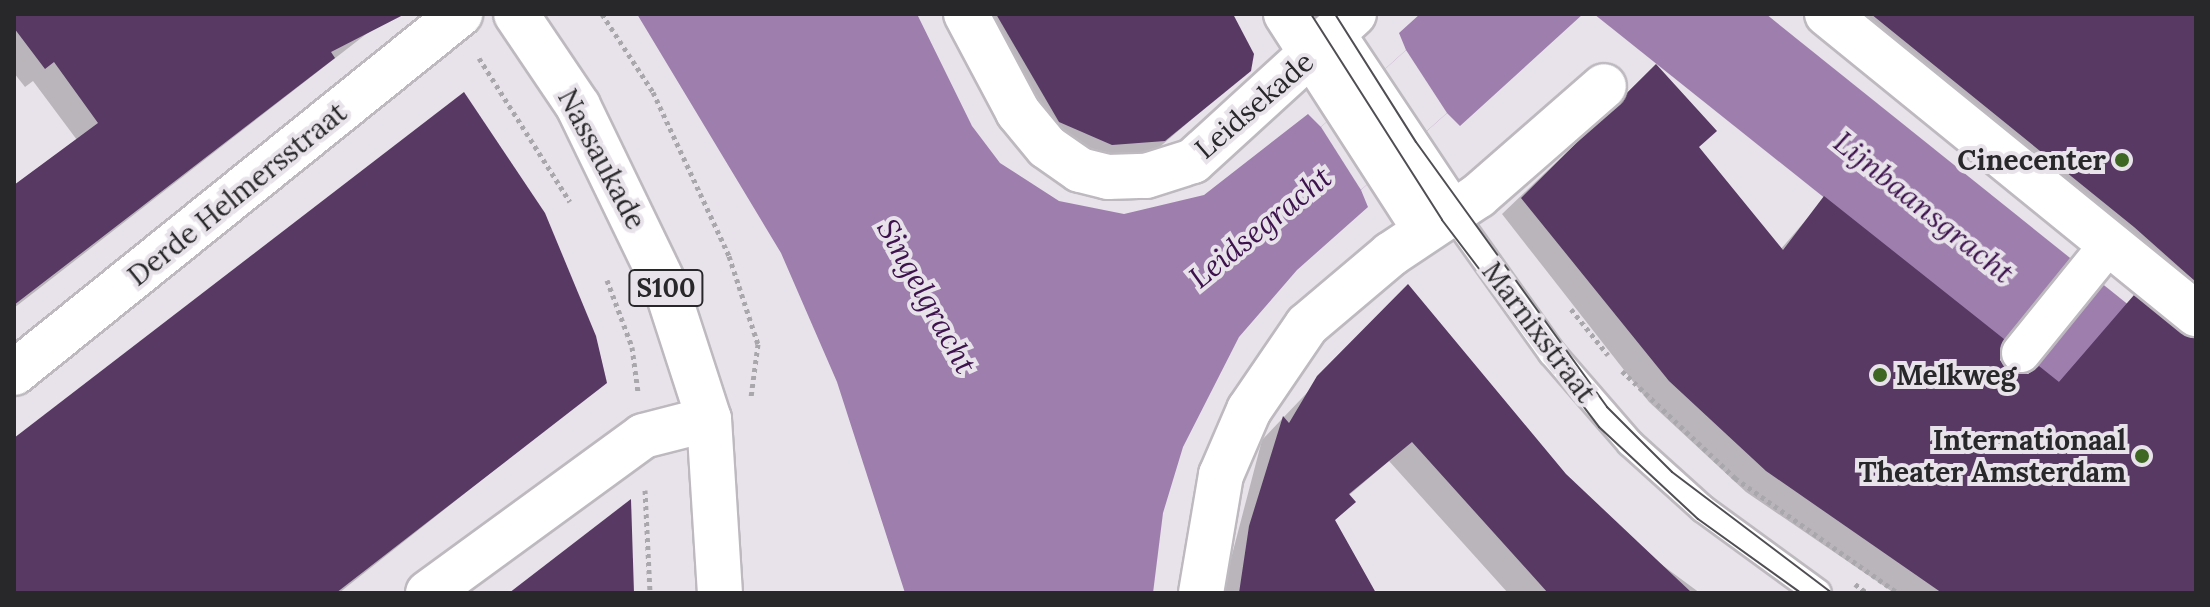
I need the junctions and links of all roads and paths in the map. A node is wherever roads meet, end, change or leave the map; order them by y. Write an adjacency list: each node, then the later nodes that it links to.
1 (516, 14): 18 (street, Nassaukade / S100)
2 (602, 14): 15 (path)
3 (966, 14): 7 (street, Leidsekade)
4 (1286, 14): 7 (street, Marnixstraat)
5 (1827, 14): 11 (street)
6 (457, 16): 9 (path); 17 (street, Derde Helmersstraat)
7 (1330, 29): 10 (street, Marnixstraat)
8 (1604, 86): 10 (street)
9 (572, 206)
10 (1438, 222): 23 (street); 24 (lane, Marnixstraat)
11 (2100, 255): 14 (street); 16 (street)
12 (605, 276): 19 (path)
13 (1559, 295): 25 (path, Marnixstraat)
14 (2196, 314)
15 (758, 344)
16 (2021, 353)
17 (14, 373)
18 (709, 419): 19 (street); 22 (street, Nassaukade / S100)
19 (643, 436): 20 (street); 21 (path)
20 (428, 593)
21 (650, 593)
22 (720, 593)
23 (1201, 593)
24 (1818, 593)
25 (1898, 593)

